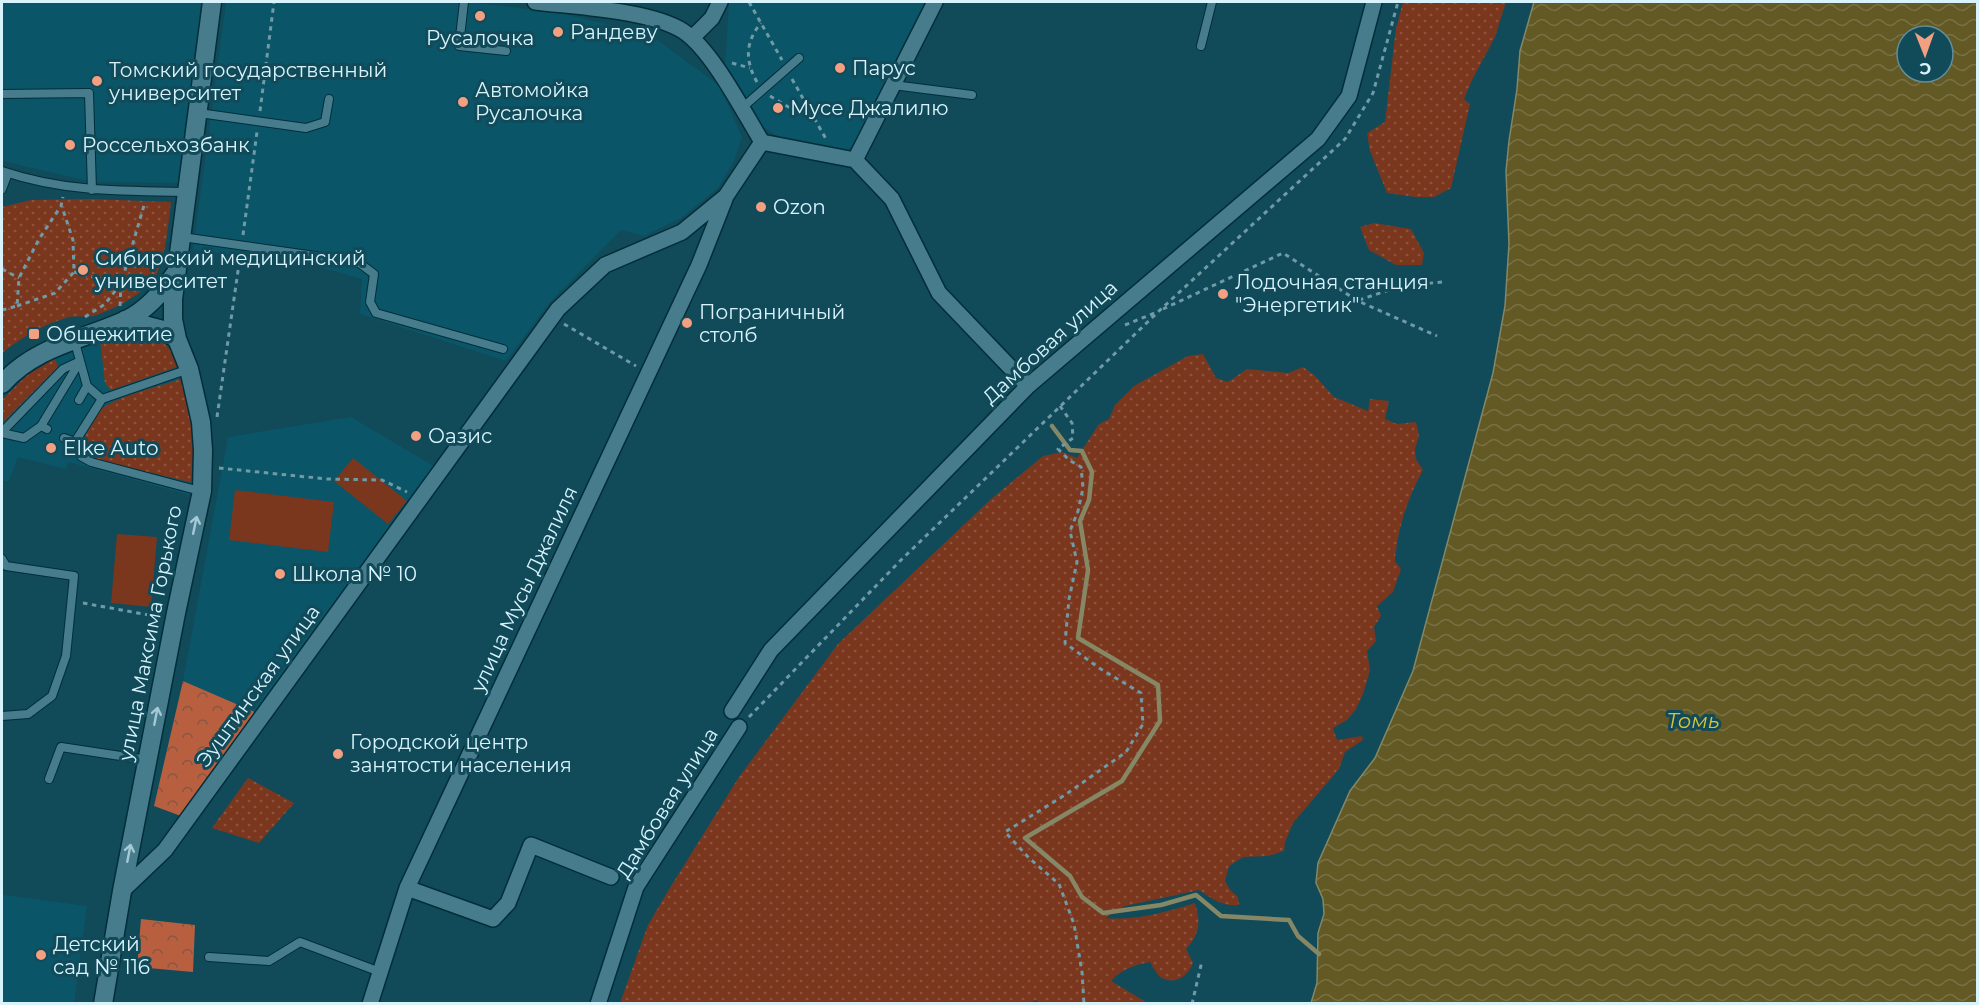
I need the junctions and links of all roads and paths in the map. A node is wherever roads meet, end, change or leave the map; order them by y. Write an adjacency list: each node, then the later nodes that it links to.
1 (212, 2): 18 (main road, улица Максима Горького)
2 (274, 2): 19 (path)
3 (464, 2): 11 (lane)
4 (535, 2): 9 (street)
5 (720, 2): 9 (street)
6 (935, 2): 13 (street)
7 (1212, 2): 10 (lane)
8 (1374, 2): 53 (street, Дамбовая улица)
9 (692, 39): 17 (street)
10 (1201, 46)
11 (506, 51)
12 (799, 58): 17 (lane)
13 (892, 85): 15 (lane); 21 (street)
14 (2, 94): 25 (lane)
15 (972, 95)
16 (329, 99): 19 (lane)
17 (741, 108): 20 (street)
18 (199, 113): 19 (lane); 27 (main road, улица Максима Горького)
19 (258, 121): 31 (path)
20 (762, 142): 21 (street); 28 (street, Эуштинская улица)
21 (855, 160): 53 (street)
22 (5, 172): 23 (lane); 24 (lane)
23 (65, 186): 25 (lane); 29 (path)
24 (2, 189)
25 (92, 190): 26 (lane)
26 (145, 192): 27 (lane); 37 (path)
27 (188, 192): 30 (main road, улица Максима Горького)
28 (726, 196): 42 (street, Эуштинская улица); 50 (street, улица Мусы Джалиля)
29 (61, 206): 33 (path); 35 (path)
30 (182, 237): 31 (lane); 34 (main road, улица Максима Горького)
31 (242, 245): 47 (lane); 57 (path)
32 (2, 269): 35 (path)
33 (74, 272): 37 (path); 39 (path)
34 (176, 273): 41 (main road); 46 (main road, улица Максима Горького)
35 (19, 278): 39 (path)
36 (1442, 282): 38 (path)
37 (121, 284): 41 (path); 43 (path)
38 (1358, 301): 44 (path); 56 (path)
39 (17, 306): 40 (path)
40 (2, 310)
41 (123, 314): 45 (main road); 46 (main road)
42 (552, 317): 50 (path); 63 (street, Эуштинская улица)
43 (82, 318)
44 (1437, 336)
45 (74, 339): 48 (lane); 51 (main road)
46 (177, 339): 49 (main road, улица Максима Горького)
47 (503, 349)
48 (80, 361): 52 (lane); 58 (lane); 58 (lane)
49 (189, 369): 54 (lane); 62 (main road, улица Максима Горького)
50 (648, 373): 73 (street, улица Мусы Джалиля)
51 (2, 384)
52 (87, 386): 54 (lane); 55 (lane)
53 (1028, 386): 67 (street, Дамбовая улица)
54 (102, 399): 60 (lane)
55 (79, 400)
56 (1060, 406): 69 (path); 81 (path)
57 (216, 421)
58 (2, 432)
59 (64, 438): 60 (lane)
60 (75, 442): 62 (lane)
61 (217, 468): 63 (path)
62 (202, 491): 66 (main road, улица Максима Горького, one-way to 62)
63 (422, 498): 74 (street, Эуштинская улица)
64 (2, 559): 65 (lane)
65 (71, 602): 66 (path); 68 (lane)
66 (176, 613): 70 (main road, улица Максима Горького, one-way to 66)
67 (732, 711)
68 (2, 716)
69 (739, 727): 80 (street, Дамбовая улица)
70 (147, 760): 71 (lane); 74 (main road, улица Максима Горького, one-way to 70)
71 (50, 779)
72 (611, 877): 73 (street)
73 (407, 888): 77 (street, улица Мусы Джалиля)
74 (122, 891): 78 (main road, улица Максима Горького)
75 (209, 957): 77 (lane)
76 (1202, 961): 82 (path)
77 (380, 972): 79 (street, улица Мусы Джалиля)
78 (103, 1004)
79 (370, 1004)
80 (598, 1004)
81 (1083, 1004)
82 (1192, 1004)

